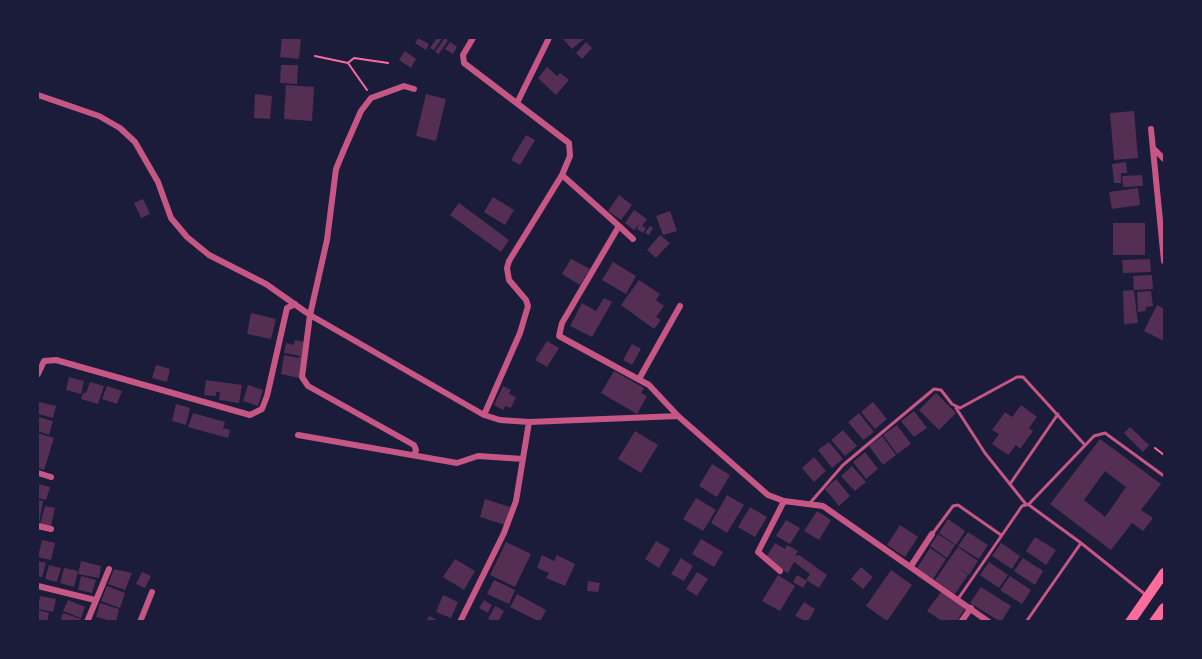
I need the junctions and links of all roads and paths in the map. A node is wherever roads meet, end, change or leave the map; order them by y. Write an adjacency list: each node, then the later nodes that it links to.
1 (473, 38): 9 (street)
2 (549, 38): 9 (street)
3 (315, 56): 4 (path)
4 (348, 63): 5 (path); 8 (path)
5 (388, 63)
6 (414, 88): 8 (street)
7 (38, 94): 19 (street)
8 (371, 98): 21 (street)
9 (517, 103): 13 (street)
10 (1151, 129): 11 (street)
11 (1154, 150): 12 (street); 15 (street)
12 (1164, 159)
13 (562, 176): 16 (street); 26 (street)
14 (1164, 193): 15 (street)
15 (1159, 202): 18 (street)
16 (619, 226): 17 (street); 23 (street)
17 (633, 239)
18 (1164, 261)
19 (295, 304): 21 (street); 22 (street)
20 (680, 306): 23 (street)
21 (310, 315): 26 (street); 32 (street)
22 (38, 374)
23 (639, 379): 27 (street)
24 (955, 407): 25 (lane); 38 (lane); 40 (lane)
25 (1059, 413): 30 (lane); 38 (lane)
26 (484, 415): 28 (street)
27 (678, 416): 28 (street); 39 (street)
28 (530, 422): 34 (street)
29 (298, 435): 32 (street)
30 (1084, 444): 36 (lane); 41 (lane)
31 (1155, 448): 33 (path)
32 (414, 455): 34 (street)
33 (1164, 455)
34 (523, 459): 60 (street)
35 (38, 473): 37 (street)
36 (1164, 476)
37 (51, 477)
38 (1010, 484): 41 (lane)
39 (784, 501): 40 (street); 49 (street)
40 (810, 503): 47 (street)
41 (1027, 504): 45 (lane); 46 (lane)
42 (38, 526): 43 (street)
43 (51, 529)
44 (932, 534): 45 (lane); 47 (street)
45 (1001, 535): 54 (lane)
46 (1081, 543): 53 (lane); 63 (lane)
47 (911, 566): 54 (street)
48 (109, 569): 55 (street)
49 (780, 571)
50 (1164, 573): 53 (highway)
51 (38, 586): 55 (street)
52 (152, 592): 59 (street)
53 (1148, 596): 64 (highway)
54 (958, 599): 56 (street)
55 (95, 600): 58 (street)
56 (971, 608): 61 (street); 62 (street)
57 (1164, 608): 65 (highway)
58 (87, 621)
59 (140, 621)
60 (460, 621)
61 (961, 621)
62 (989, 621)
63 (1026, 621)
64 (1130, 621)
65 (1154, 621)

